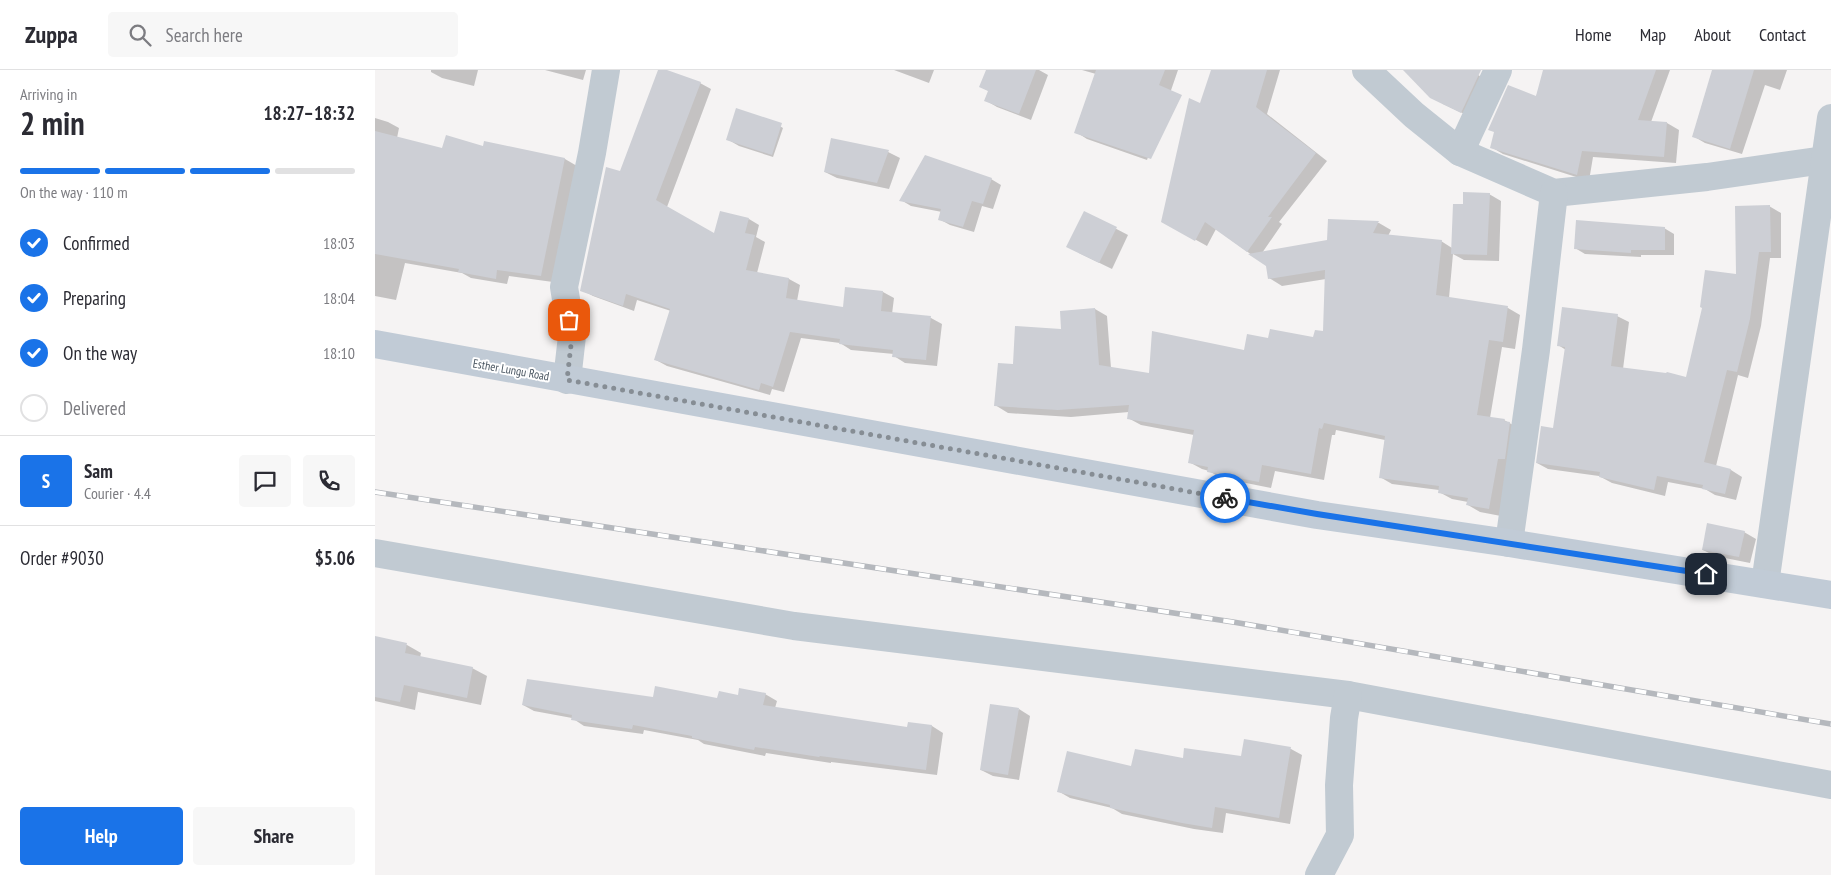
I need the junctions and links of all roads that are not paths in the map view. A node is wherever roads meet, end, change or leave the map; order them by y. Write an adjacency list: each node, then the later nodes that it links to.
1 (606, 70): 9 (street)
2 (1367, 70): 5 (street)
3 (1498, 70): 5 (street)
4 (1831, 118): 6 (street)
5 (1460, 152): 7 (street)
6 (1824, 160): 7 (street); 12 (street)
7 (1554, 193): 10 (street)
8 (375, 344): 9 (street, Esther Lungu Road)
9 (567, 380): 10 (street, Esther Lungu Road)
10 (1509, 543): 12 (street, Esther Lungu Road)
11 (375, 553): 14 (street)
12 (1765, 584): 13 (street, Esther Lungu Road)
13 (1831, 595)
14 (1349, 695): 15 (street); 16 (street)
15 (1831, 785)
16 (1319, 875)

